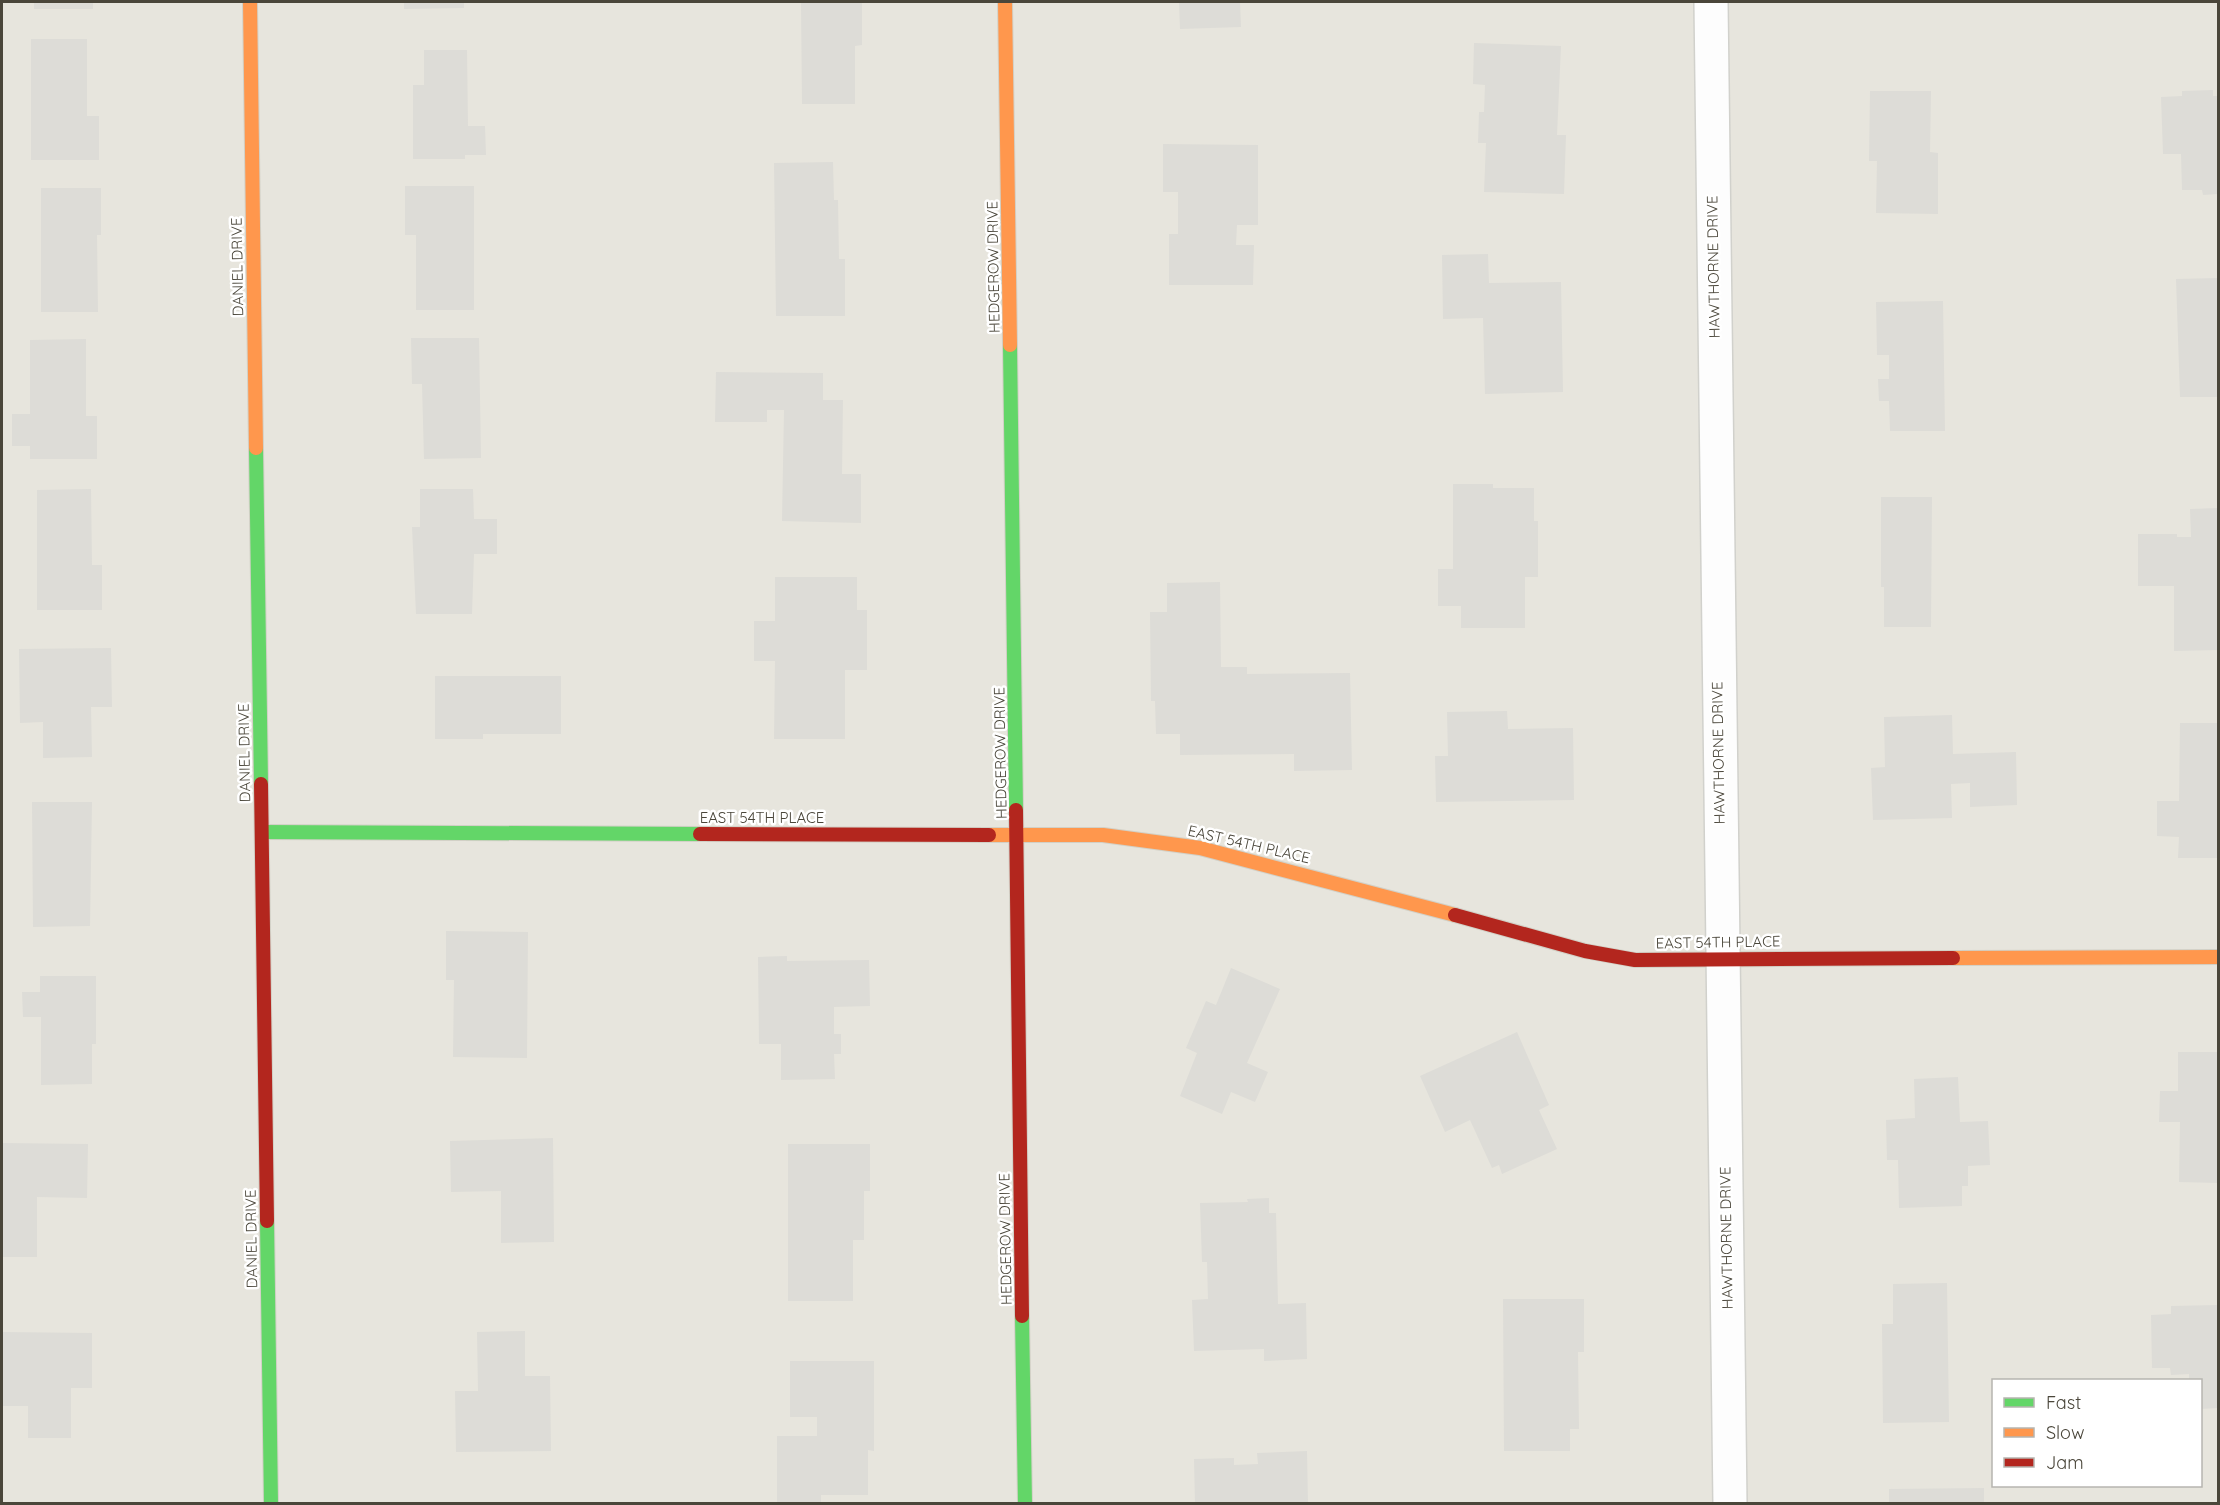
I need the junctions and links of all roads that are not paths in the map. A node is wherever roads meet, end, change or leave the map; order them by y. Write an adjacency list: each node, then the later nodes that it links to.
1 (250, 2): 4 (street, DANIEL DRIVE)
2 (1005, 2): 5 (street, HEDGEROW DRIVE)
3 (1711, 2): 7 (street, HAWTHORNE DRIVE)
4 (262, 832): 5 (street, EAST 54TH PLACE); 8 (street, DANIEL DRIVE)
5 (1017, 834): 7 (street, EAST 54TH PLACE); 9 (street, HEDGEROW DRIVE)
6 (2218, 957): 7 (street, EAST 54TH PLACE)
7 (1721, 958): 10 (street, HAWTHORNE DRIVE)
8 (271, 1503)
9 (1025, 1503)
10 (1730, 1503)

